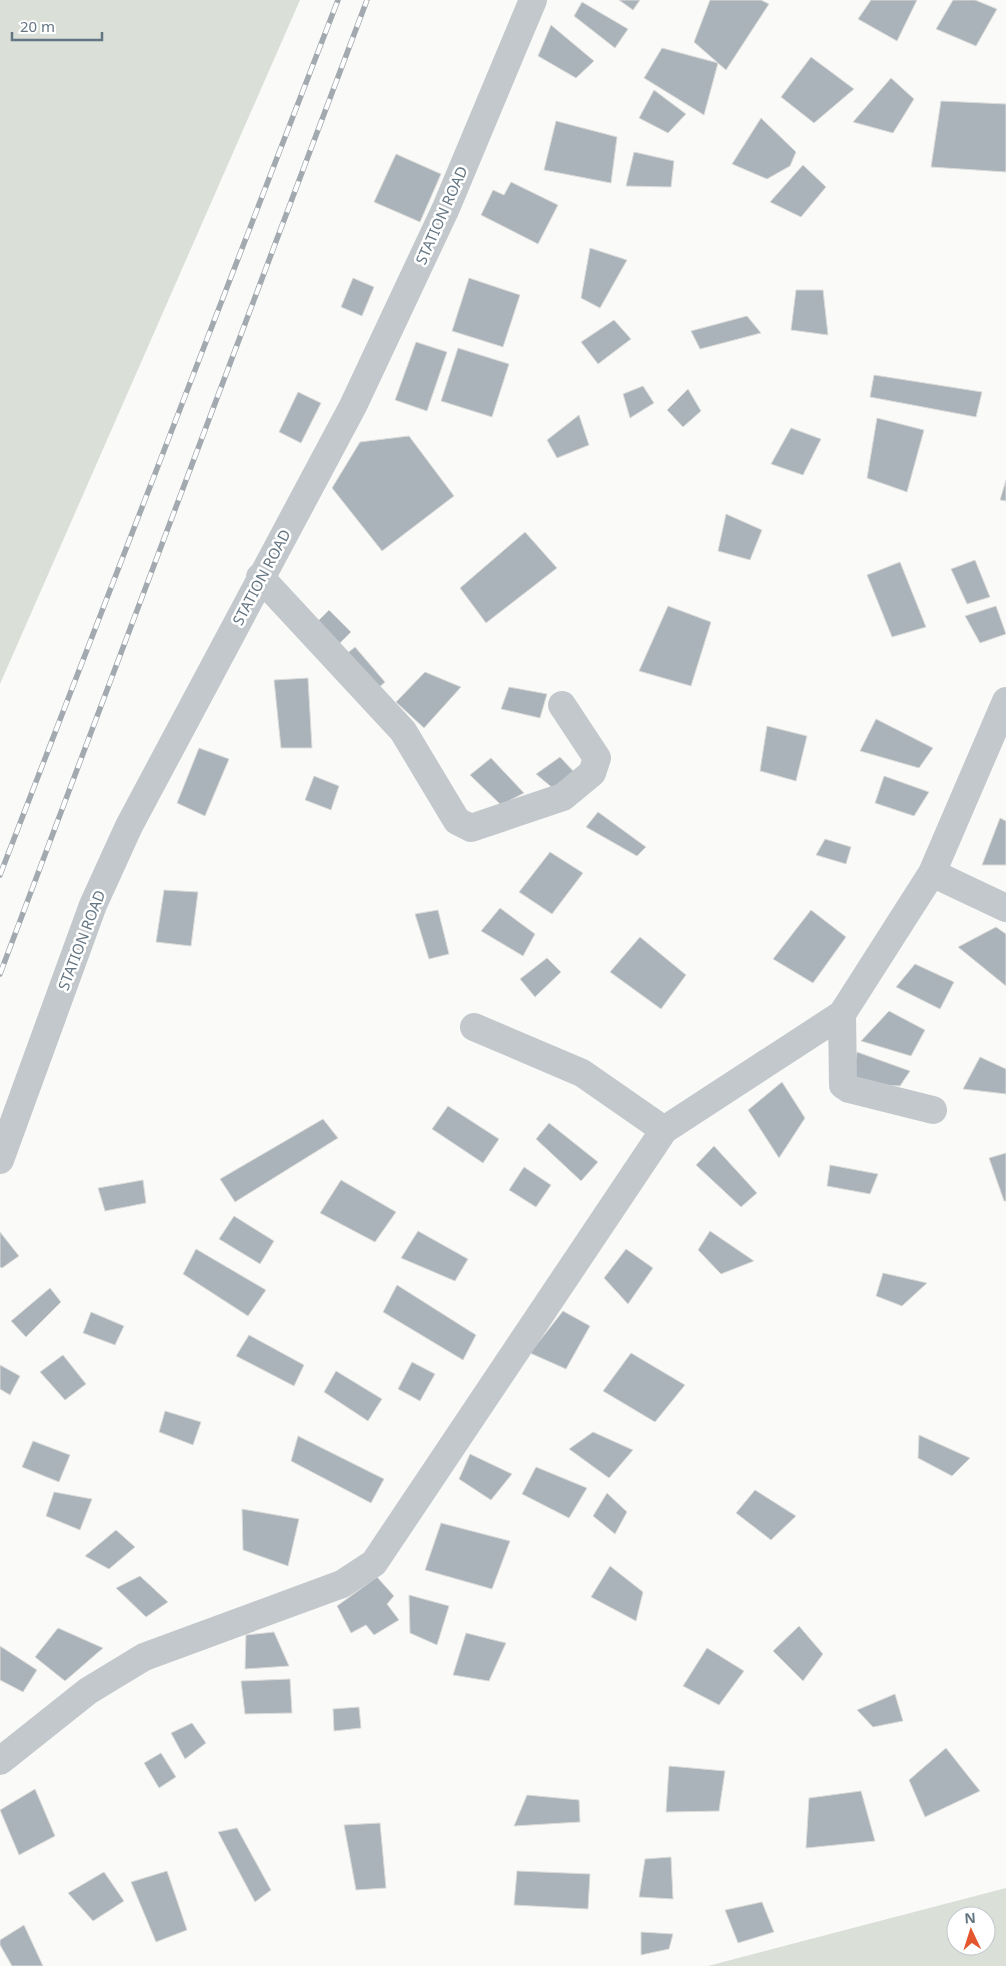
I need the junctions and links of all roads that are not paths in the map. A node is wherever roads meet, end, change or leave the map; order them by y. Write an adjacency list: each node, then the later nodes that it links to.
1 (533, 0): 2 (street, STATION ROAD)
2 (260, 577): 4 (street); 11 (street, STATION ROAD)
3 (1006, 701): 5 (street)
4 (562, 705)
5 (932, 873): 6 (street); 7 (street)
6 (1006, 908)
7 (842, 1014): 9 (street); 10 (street)
8 (474, 1026): 10 (street)
9 (933, 1110)
10 (664, 1130): 12 (street)
11 (0, 1160)
12 (0, 1761)

